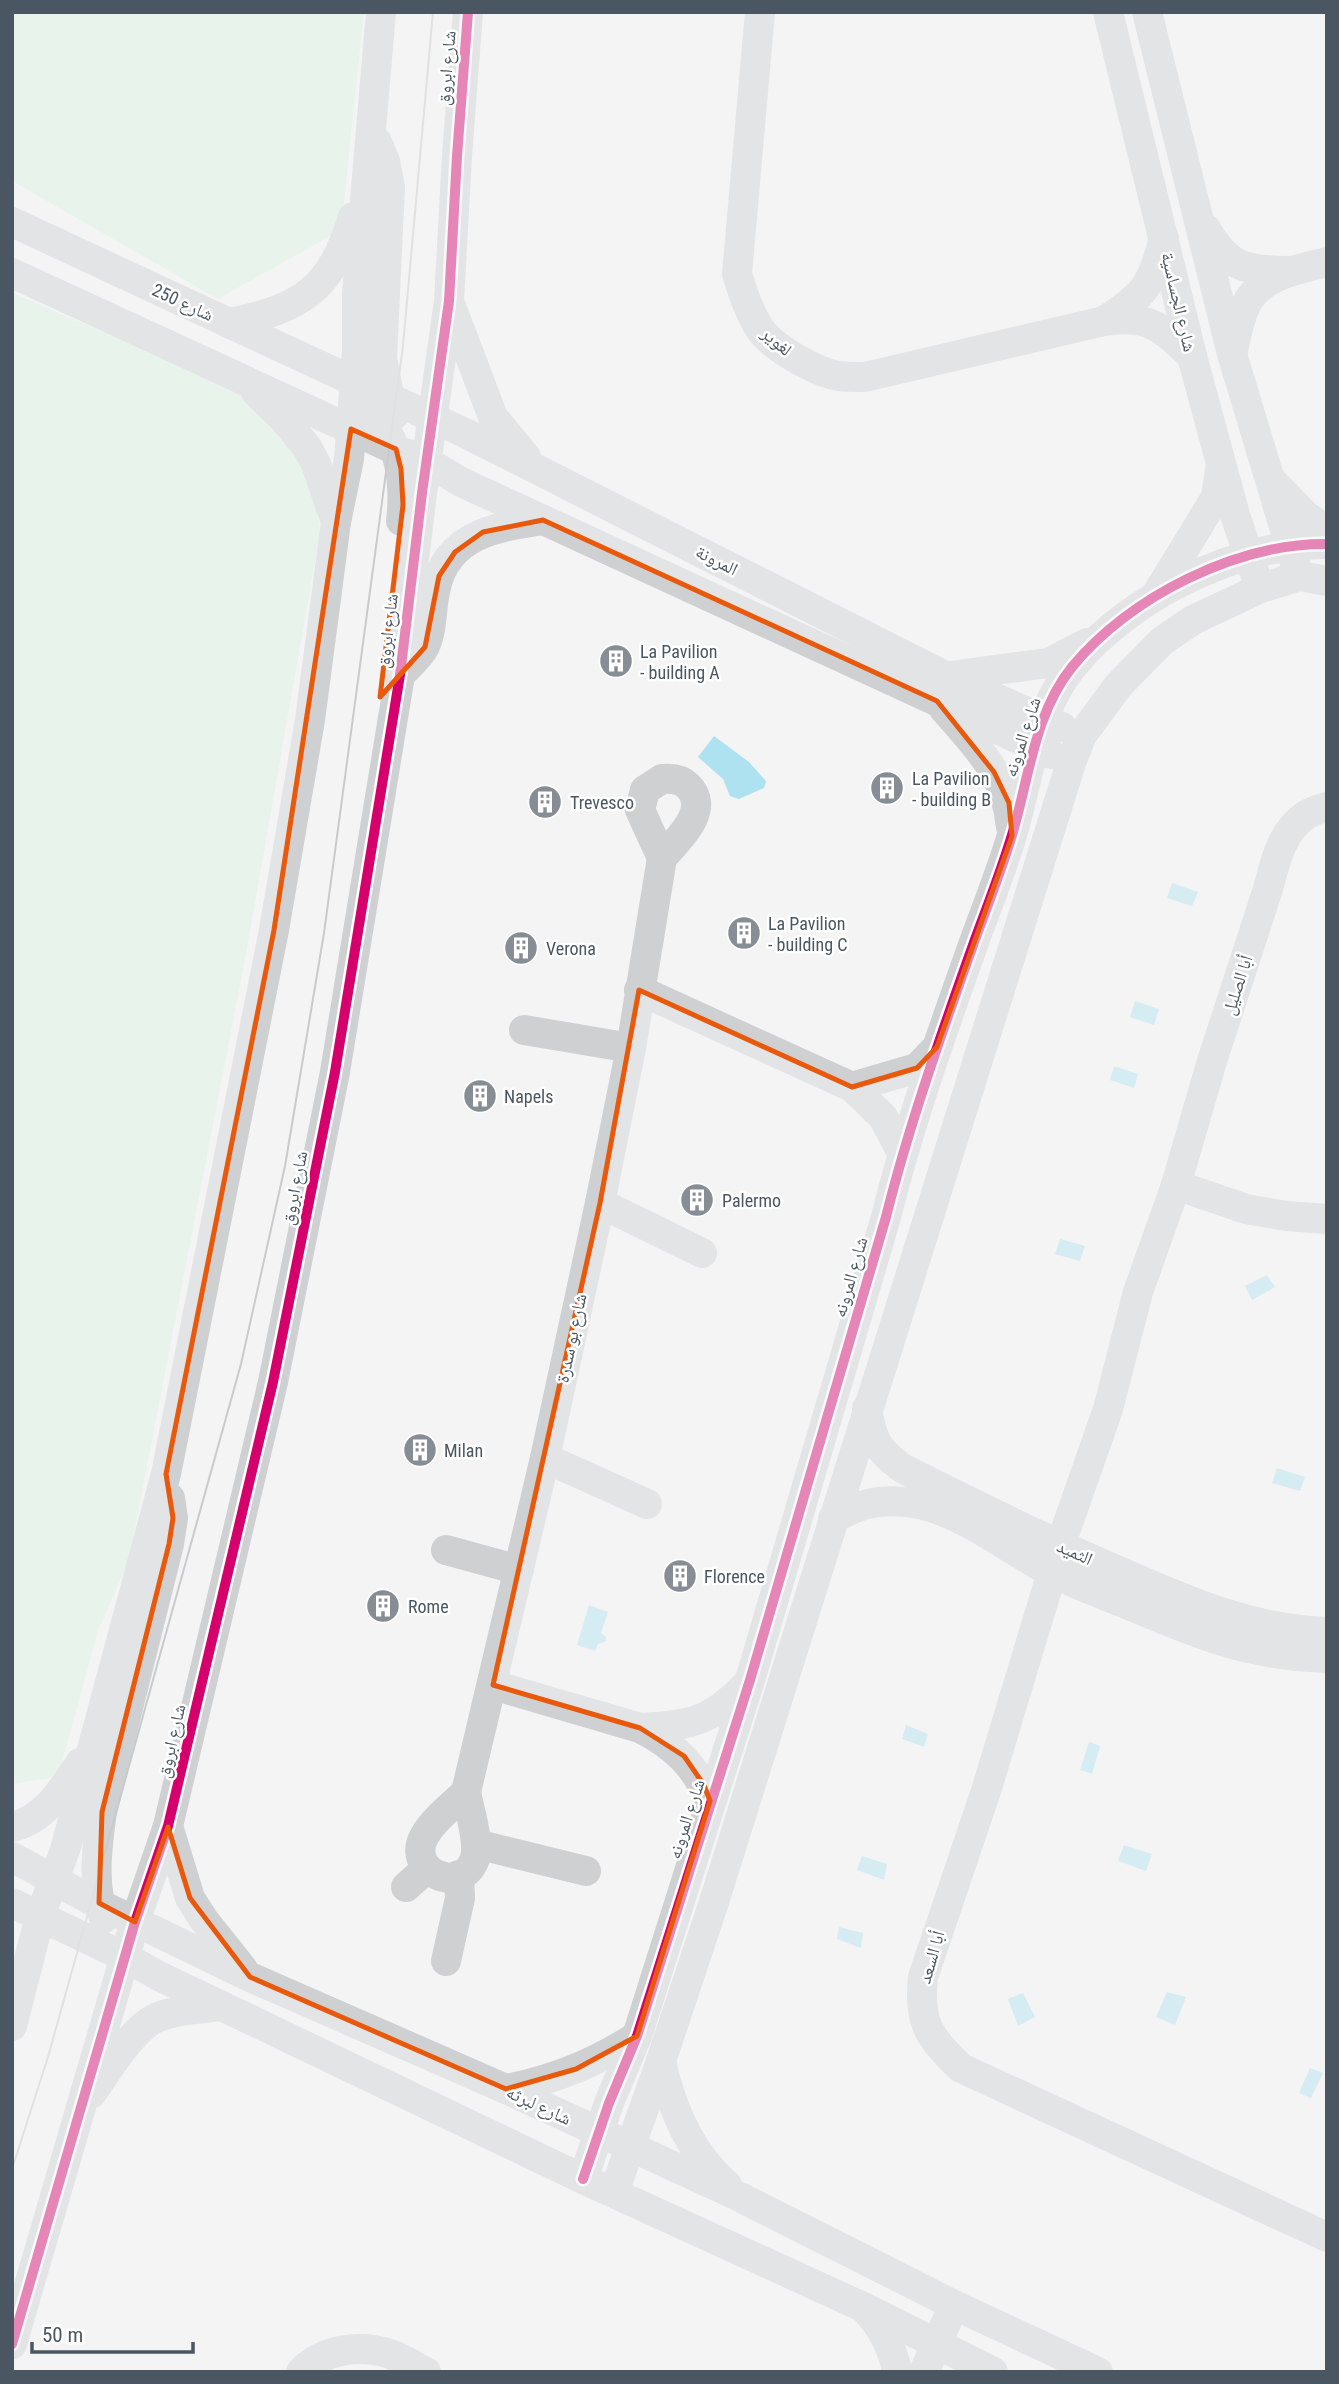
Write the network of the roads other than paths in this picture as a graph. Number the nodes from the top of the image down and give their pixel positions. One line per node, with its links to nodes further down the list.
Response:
1 (382, 12): 6 (street)
2 (468, 12): 14 (street, شارع ابروق)
3 (760, 12): 15 (street, لغوير)
4 (1108, 12): 10 (street, شارع الجساسية)
5 (1147, 12): 8 (street)
6 (371, 133): 7 (street); 21 (street)
7 (367, 185): 16 (street); 20 (street)
8 (1197, 214): 12 (street); 17 (street)
9 (12, 222): 16 (street, شارع 250)
10 (1164, 237): 15 (street, لغوير); 18 (street, شارع الجساسية)
11 (1327, 262): 12 (street)
12 (1291, 271): 17 (street)
13 (14, 274): 19 (street)
14 (449, 301): 22 (street, شارع ابروق); 27 (street)
15 (1104, 321): 18 (street, لغوير)
16 (228, 323): 20 (street, شارع 250)
17 (1232, 354): 28 (street)
18 (1192, 356): 26 (street, شارع الجساسية)
19 (237, 377): 23 (street); 30 (street)
20 (354, 381): 21 (street, المرونة); 23 (street); 24 (street)
21 (390, 400): 22 (street, المرونة); 25 (street)
22 (432, 418): 25 (street, شارع ابروق); 27 (street, المرونة)
23 (351, 429): 24 (street, المرونة); 30 (street)
24 (396, 449): 25 (street, المرونة); 43 (street)
25 (426, 461): 29 (street, المرونة); 39 (street, شارع ابروق)
26 (1221, 466): 34 (street, شارع الجساسية); 37 (street)
27 (539, 470): 40 (street, المرونة)
28 (1271, 478): 31 (street); 33 (street)
29 (542, 520): 39 (street); 40 (street, المرونة)
30 (336, 522): 60 (street)
31 (1327, 531)
32 (1327, 544): 33 (street, شارع المرونه)
33 (1289, 546): 34 (street, شارع المرونه); 35 (street)
34 (1248, 556): 36 (street, شارع الجساسية); 37 (street, شارع المرونه)
35 (1313, 578): 36 (street)
36 (1261, 588): 42 (street)
37 (1154, 599): 38 (street, شارع المرونه)
38 (1105, 632): 40 (street); 41 (street, شارع المرونه)
39 (400, 675): 43 (street, شارع ابروق)
40 (942, 689): 41 (street, المرونة); 46 (street)
41 (1039, 733): 42 (street, المرونة); 44 (street, المرونة); 46 (street, شارع المرونه)
42 (1082, 735): 44 (street)
43 (387, 761): 74 (street, شارع ابروق)
44 (1071, 763): 58 (street)
45 (1327, 807): 54 (street, أبا الصليل)
46 (1012, 836): 50 (street, شارع المرونه)
47 (662, 858): 48 (street, شارع بو سدرة)
48 (639, 990): 51 (street, شارع بو سدرة); 52 (street)
49 (524, 1030): 51 (street)
50 (937, 1047): 52 (street); 53 (street, شارع المرونه)
51 (631, 1048): 55 (street, شارع بو سدرة)
52 (852, 1087): 53 (street)
53 (902, 1153): 68 (street, شارع المرونه)
54 (1176, 1185): 56 (street); 64 (street, أبا الصليل)
55 (600, 1203): 57 (street); 59 (street, شارع بو سدرة)
56 (1327, 1219)
57 (702, 1253)
58 (867, 1407): 62 (street); 64 (street, الثميد)
59 (545, 1458): 61 (street); 65 (street, شارع بو سدرة)
60 (166, 1474): 71 (street); 82 (street)
61 (647, 1504)
62 (833, 1519): 64 (street, الثميد); 92 (street)
63 (446, 1550): 65 (street)
64 (1056, 1559): 66 (street, الثميد); 67 (street, الثميد); 101 (street, أبا السعد)
65 (519, 1570): 69 (street, شارع بو سدرة)
66 (1327, 1632)
67 (1327, 1658)
68 (750, 1680): 70 (street); 73 (street, شارع المرونه)
69 (493, 1685): 70 (street); 72 (street, شارع بو سدرة)
70 (640, 1728): 73 (street)
71 (92, 1745): 75 (street); 80 (street)
72 (466, 1792): 76 (street, شارع بو سدرة); 79 (street, شارع بو سدرة)
73 (710, 1801): 91 (street, شارع المرونه)
74 (169, 1826): 84 (street, شارع ابروق); 88 (street)
75 (12, 1827)
76 (476, 1844): 78 (street); 79 (street)
77 (12, 1857): 80 (street, شارع لبرثه)
78 (586, 1871)
79 (459, 1875): 87 (street)
80 (53, 1879): 82 (street, شارع لبرثه); 83 (street); 85 (street)
81 (12, 1903): 83 (street)
82 (99, 1903): 84 (street, شارع لبرثه); 86 (street)
83 (40, 1916): 85 (street); 89 (street)
84 (135, 1922): 86 (street, شارع ابروق); 88 (street, شارع لبرثه)
85 (92, 1941): 86 (street); 100 (street)
86 (125, 1956): 90 (street); 94 (street, شارع ابروق)
87 (446, 1961)
88 (250, 1977): 93 (street, شارع لبرثه)
89 (14, 2003)
90 (222, 2006): 94 (street); 97 (street)
91 (637, 2036): 93 (street); 95 (street, شارع المرونه)
92 (662, 2061): 96 (street); 99 (street)
93 (506, 2090): 95 (street, شارع لبرثه)
94 (79, 2109): 100 (street, شارع ابروق)
95 (599, 2133): 96 (street, شارع لبرثه); 97 (street, شارع المرونه)
96 (630, 2147): 98 (street); 99 (street, شارع لبرثه)
97 (583, 2179): 98 (street)
98 (614, 2192): 103 (street)
99 (740, 2197): 102 (street, شارع لبرثه)
100 (50, 2214): 105 (street, شارع ابروق)
101 (1327, 2238)
102 (954, 2305): 104 (street, شارع لبرثه); 106 (street)
103 (863, 2307): 106 (street); 110 (street)
104 (985, 2319): 107 (street); 112 (street, شارع لبرثه)
105 (12, 2344)
106 (936, 2344): 107 (street); 111 (street)
107 (974, 2368)
108 (301, 2372): 109 (street)
109 (426, 2372)
110 (897, 2372)
111 (924, 2372)
112 (1098, 2372)

